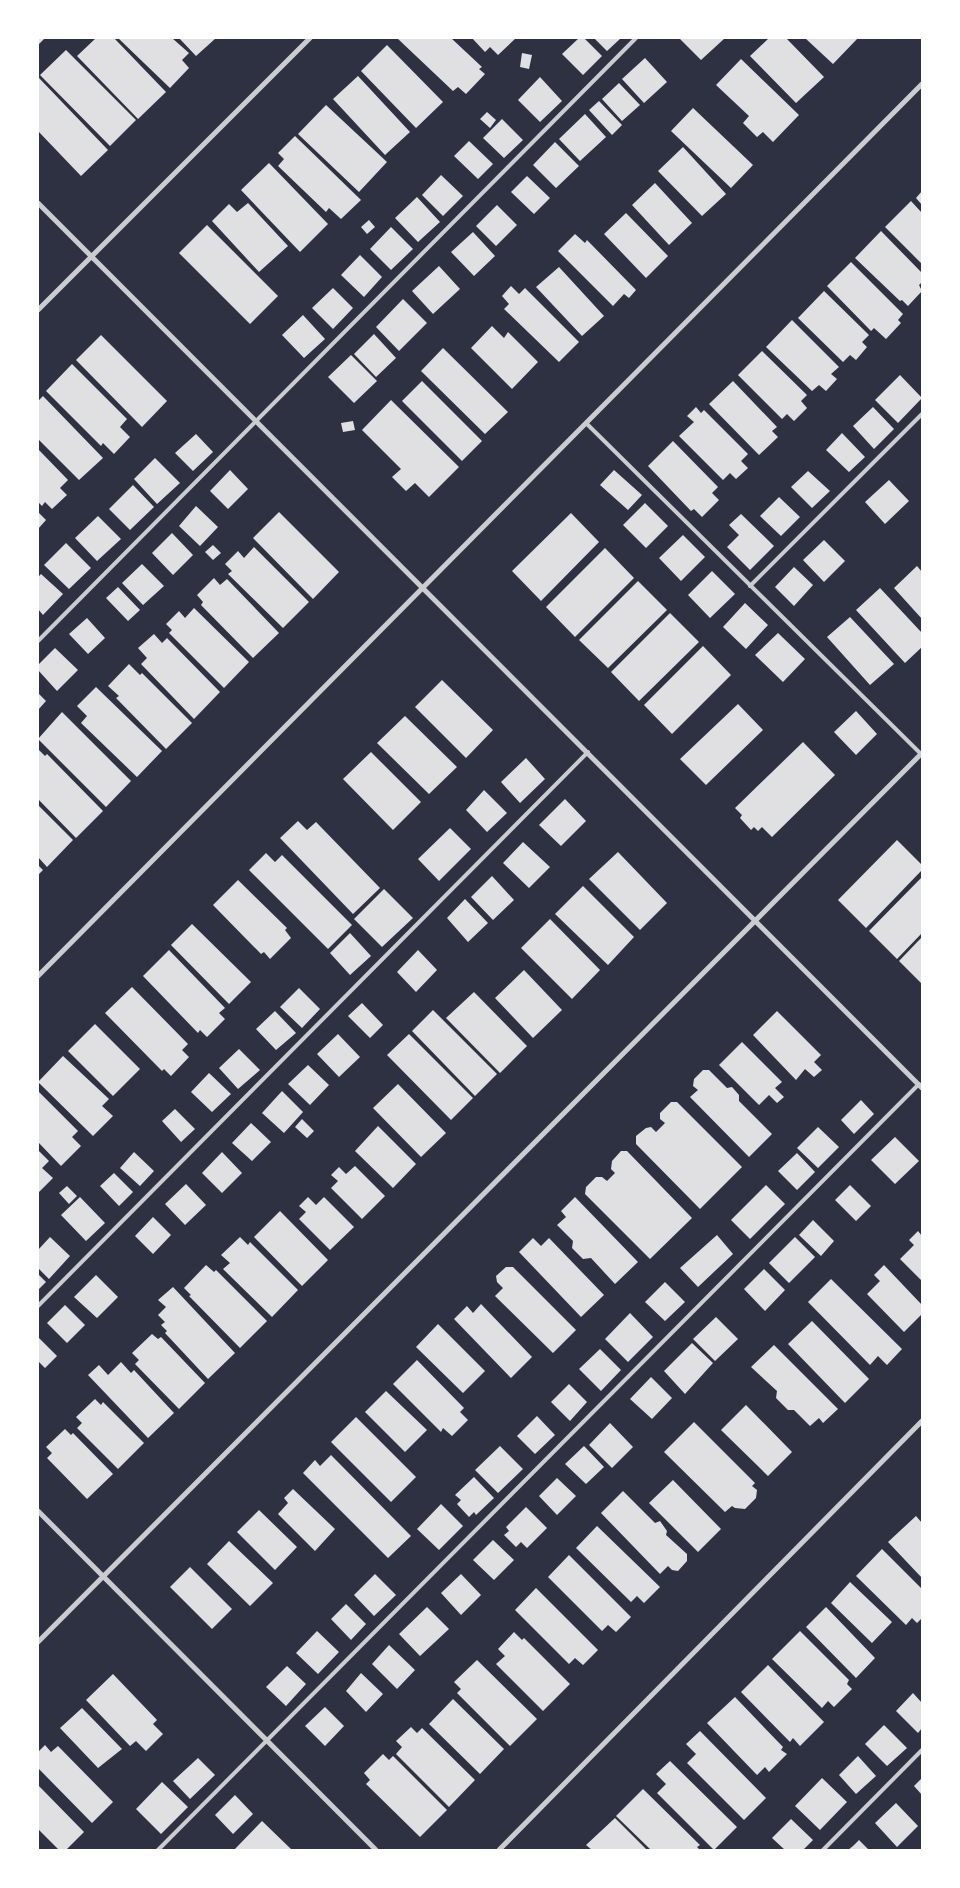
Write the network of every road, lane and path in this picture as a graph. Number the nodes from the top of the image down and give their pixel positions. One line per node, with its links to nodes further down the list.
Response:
1 (310, 38): 5 (street)
2 (636, 38): 8 (lane)
3 (922, 84): 9 (street)
4 (38, 202): 5 (street)
5 (91, 256): 6 (street); 8 (street)
6 (38, 310)
7 (922, 414): 10 (lane)
8 (256, 421): 11 (street); 12 (lane)
9 (586, 423): 10 (lane); 11 (street)
10 (750, 586): 14 (lane)
11 (423, 587): 13 (street); 16 (street)
12 (38, 641)
13 (588, 752): 15 (street); 18 (lane)
14 (922, 754): 15 (street)
15 (755, 921): 17 (street); 21 (street)
16 (38, 976)
17 (921, 1086): 23 (lane)
18 (38, 1306)
19 (922, 1422): 27 (street)
20 (38, 1511): 21 (street)
21 (103, 1577): 22 (street); 23 (street)
22 (38, 1642)
23 (267, 1741): 25 (lane); 26 (street)
24 (922, 1750): 28 (lane)
25 (158, 1850)
26 (376, 1850)
27 (499, 1850)
28 (823, 1850)

